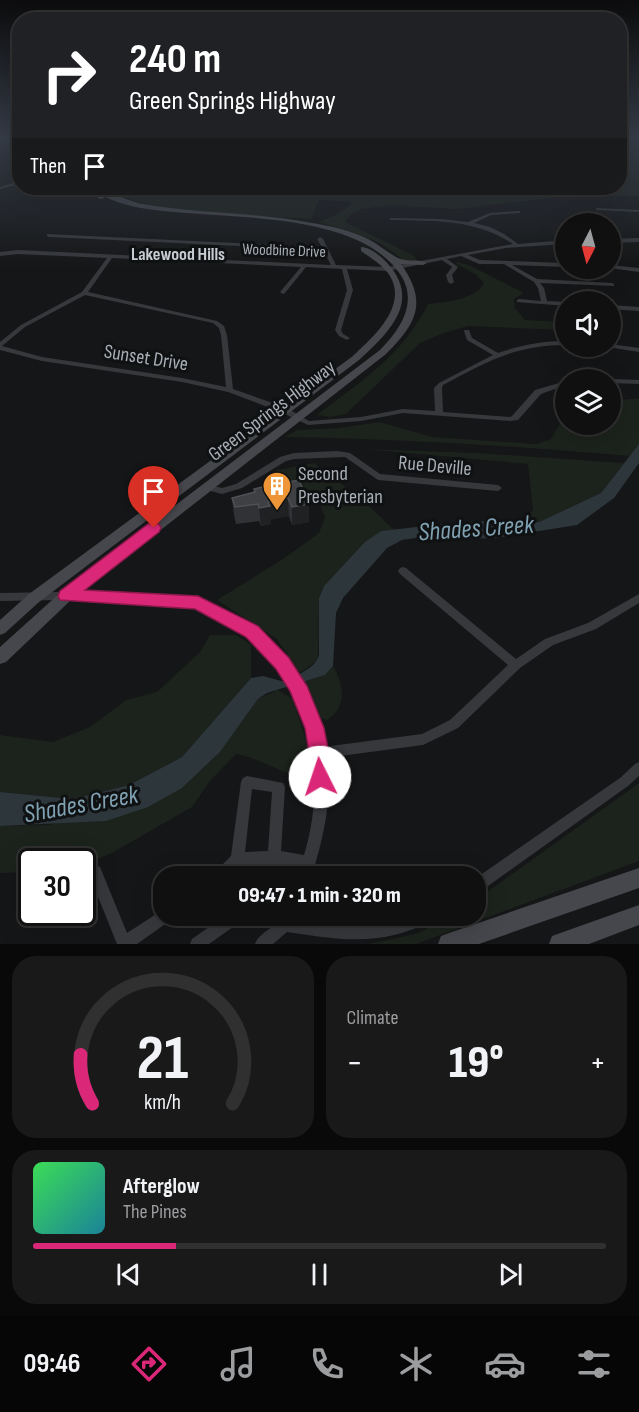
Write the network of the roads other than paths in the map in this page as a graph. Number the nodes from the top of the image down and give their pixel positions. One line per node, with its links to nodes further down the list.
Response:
1 (0, 183): 2 (street)
2 (11, 184): 3 (street)
3 (0, 188)
4 (96, 195): 9 (main road)
5 (108, 195): 9 (main road)
6 (598, 209): 7 (street)
7 (639, 211)
8 (518, 212): 11 (street)
9 (268, 219): 26 (main road)
10 (392, 219): 11 (street)
11 (470, 223): 17 (street)
12 (49, 235): 18 (street)
13 (320, 239): 18 (street)
14 (639, 240): 15 (street)
15 (621, 241)
16 (555, 242): 17 (street)
17 (516, 244): 20 (street)
18 (323, 249): 28 (street)
19 (0, 254): 21 (street, Woodbine Drive)
20 (463, 255): 22 (street); 24 (street)
21 (110, 257): 25 (street, Woodbine Drive); 36 (street)
22 (444, 259): 23 (street); 33 (street)
23 (423, 263): 26 (main road)
24 (505, 263): 27 (street); 32 (street)
25 (305, 265): 28 (street, Woodbine Drive); 35 (street)
26 (394, 265): 29 (street, Woodbine Drive); 53 (main road, Green Springs Highway); 55 (main road, Green Springs Highway)
27 (555, 265)
28 (334, 266): 29 (street, Woodbine Drive)
29 (344, 267): 43 (street)
30 (621, 268): 31 (street)
31 (639, 270)
32 (537, 281): 34 (street); 38 (street)
33 (451, 282)
34 (612, 285)
35 (283, 292)
36 (84, 293): 45 (street); 52 (street)
37 (519, 301): 38 (street)
38 (545, 303): 39 (street)
39 (555, 303)
40 (621, 308): 41 (street)
41 (639, 309)
42 (467, 331): 48 (street)
43 (347, 338)
44 (555, 343): 48 (street)
45 (0, 346): 52 (street, Sunset Drive)
46 (621, 348): 47 (street)
47 (639, 350)
48 (496, 354): 54 (street)
49 (621, 381): 50 (street)
50 (639, 382)
51 (555, 387): 54 (street)
52 (230, 390): 53 (street, Sunset Drive)
53 (284, 410): 55 (street, Sunset Drive); 61 (main road, Green Springs Highway)
54 (439, 413): 55 (street)
55 (298, 418): 56 (main road, Green Springs Highway)
56 (206, 487): 57 (street, Rue Deville); 59 (main road, Green Springs Highway)
57 (498, 488)
58 (403, 571): 65 (street)
59 (66, 596): 61 (street); 64 (main road, Green Springs Highway); 66 (street)
60 (0, 597): 61 (street)
61 (34, 597): 63 (main road, Green Springs Highway)
62 (639, 598): 65 (street)
63 (0, 629)
64 (0, 657)
65 (516, 665): 66 (street)
66 (319, 753): 72 (street)
67 (639, 768): 75 (street)
68 (274, 857): 69 (street); 69 (street); 71 (street)
69 (237, 859): 70 (street)
70 (230, 866)
71 (300, 866)
72 (309, 866)
73 (96, 874): 82 (street)
74 (639, 878): 85 (main road)
75 (486, 879)
76 (639, 915): 86 (main road)
77 (153, 924): 82 (street)
78 (222, 926): 83 (street)
79 (278, 926): 84 (street)
80 (324, 926): 81 (street)
81 (401, 926)
82 (124, 944)
83 (197, 944)
84 (262, 944)
85 (449, 944)
86 (560, 944)

